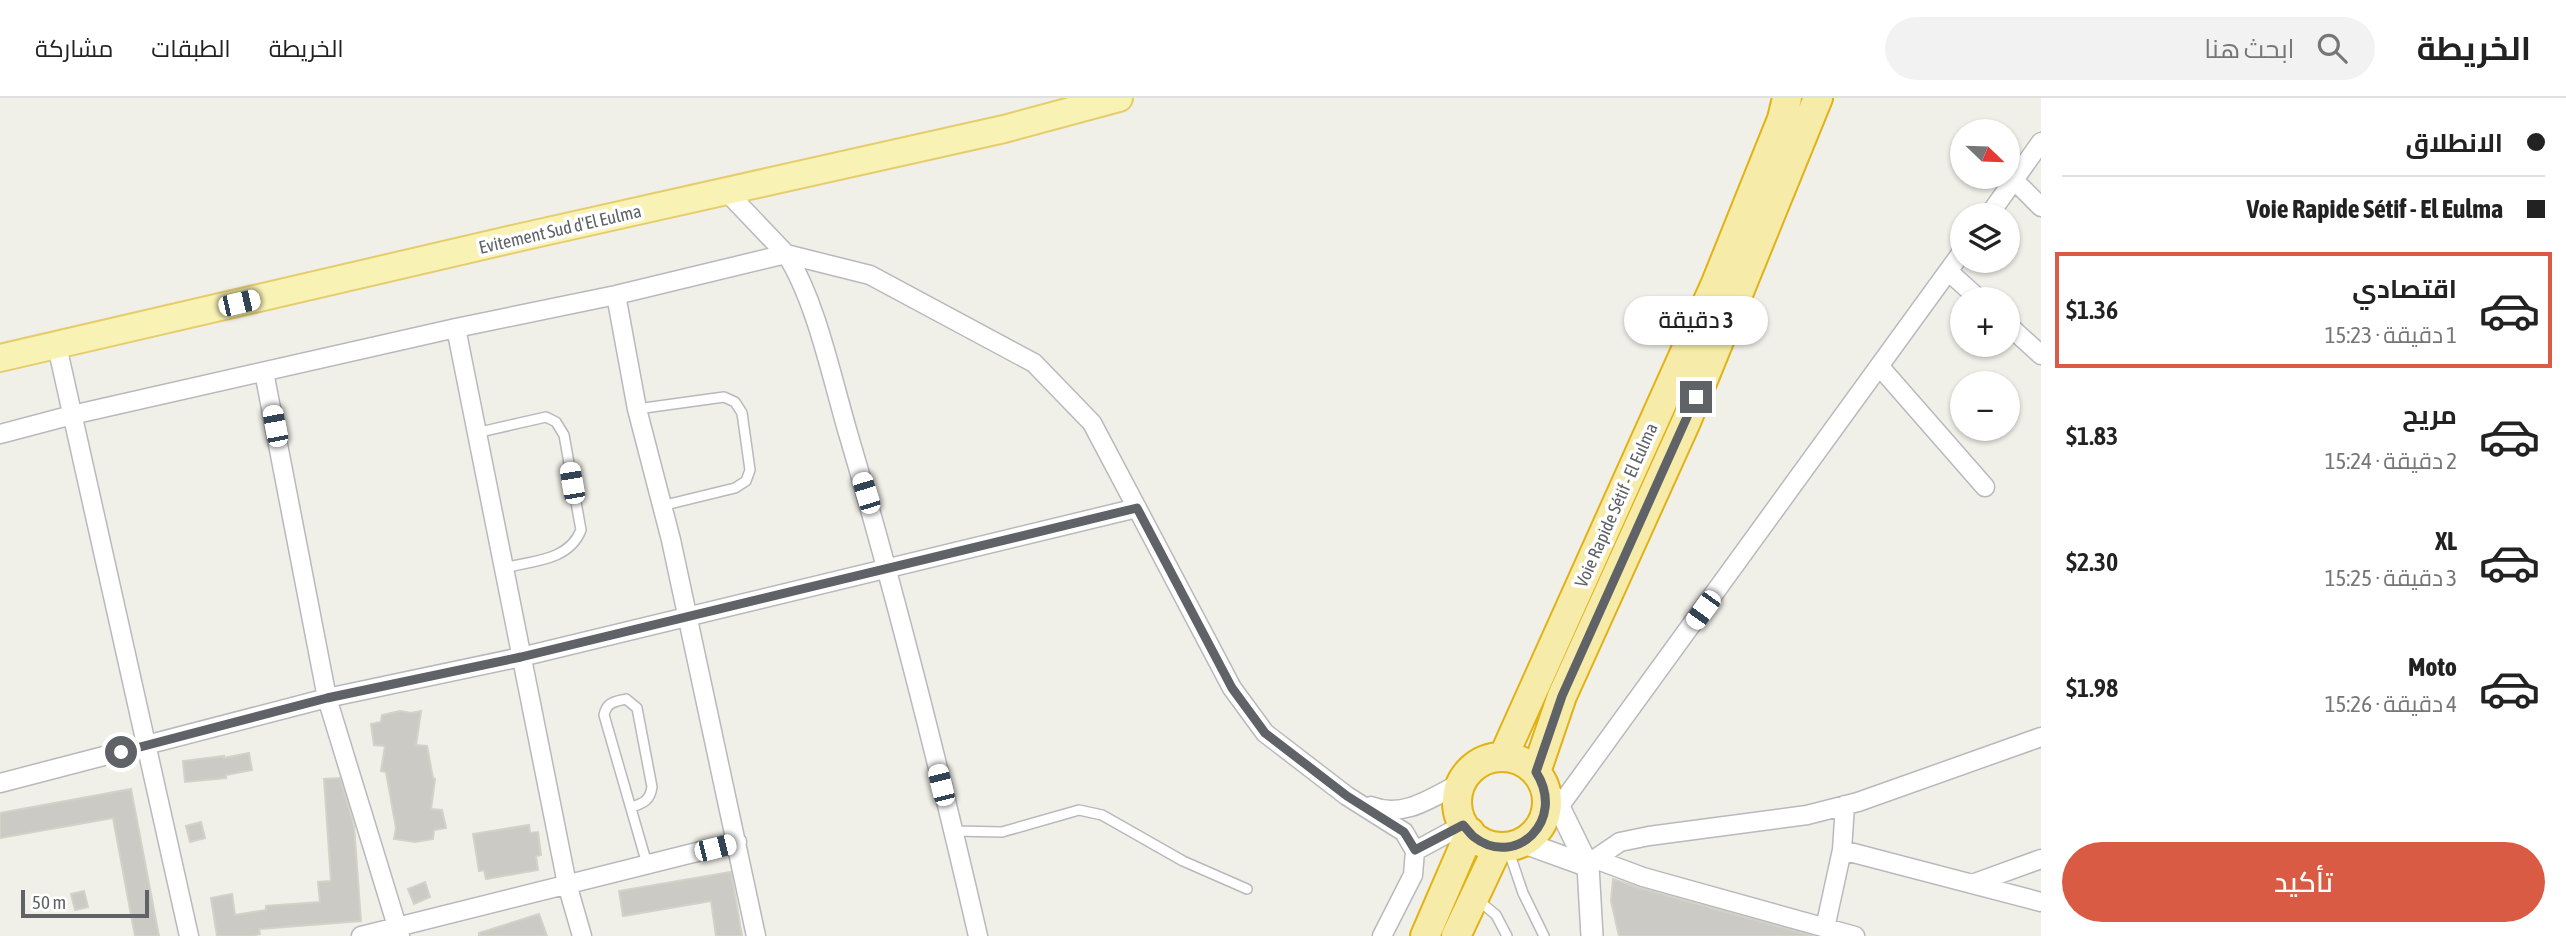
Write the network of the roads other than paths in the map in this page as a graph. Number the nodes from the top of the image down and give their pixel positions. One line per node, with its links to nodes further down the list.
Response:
1 (1119, 98): 7 (main road, Evitement Sud d'El Eulma)
2 (1787, 98): 35 (highway, Voie Rapide Sétif - El Eulma)
3 (1818, 98): 36 (highway, Voie Rapide Sétif - El Eulma)
4 (2041, 142): 5 (street)
5 (2020, 172)
6 (2020, 186): 8 (street)
7 (726, 191): 9 (street); 16 (main road, Evitement Sud d'El Eulma)
8 (2041, 206)
9 (786, 254): 13 (street); 27 (street); 28 (street)
10 (1950, 268): 11 (street)
11 (1948, 271): 12 (street); 19 (street)
12 (1966, 287)
13 (616, 295): 14 (street); 21 (street)
14 (456, 328): 20 (street); 23 (street)
15 (2020, 336): 17 (street)
16 (57, 346): 18 (main road, Evitement Sud d'El Eulma); 22 (street)
17 (2041, 355)
18 (0, 358)
19 (1880, 367): 25 (street); 42 (street)
20 (264, 372): 22 (street); 32 (street)
21 (637, 409): 26 (street); 26 (lane)
22 (72, 415): 24 (street); 34 (street)
23 (476, 433): 29 (street); 29 (lane)
24 (0, 434)
25 (1985, 487)
26 (661, 506): 30 (street)
27 (1137, 508): 28 (street); 39 (street)
28 (888, 567): 30 (street); 44 (street)
29 (503, 568): 31 (street)
30 (687, 617): 31 (street); 45 (street)
31 (521, 657): 32 (street); 52 (street)
32 (327, 698): 34 (street); 58 (street)
33 (2041, 737): 40 (street)
34 (145, 746): 38 (street); 59 (street)
35 (1504, 755): 36 (highway); 37 (highway)
36 (1540, 778): 42 (street); 46 (highway)
37 (1462, 782): 39 (street); 43 (highway)
38 (0, 783)
39 (1347, 796): 47 (street)
40 (1844, 805): 48 (street); 50 (street)
41 (632, 807): 41 (lane); 51 (lane)
42 (1559, 807): 50 (street)
43 (1466, 828): 46 (highway); 47 (street); 65 (highway)
44 (954, 831): 54 (lane); 63 (street)
45 (737, 842): 51 (street); 62 (street)
46 (1509, 845): 50 (street); 55 (highway); 68 (lane)
47 (1415, 850): 64 (street)
48 (1842, 850): 53 (street); 57 (street)
49 (2041, 859): 53 (street)
50 (1591, 862): 57 (street); 69 (street)
51 (647, 864): 52 (street)
52 (567, 884): 58 (street); 61 (street)
53 (1972, 884): 56 (street)
54 (1247, 889)
55 (1474, 896): 66 (highway); 67 (lane)
56 (2041, 902)
57 (1825, 928): 70 (street)
58 (399, 932): 60 (street)
59 (189, 936)
60 (361, 936)
61 (582, 936)
62 (756, 936)
63 (978, 936)
64 (1382, 936)
65 (1425, 936)
66 (1456, 936)
67 (1507, 936)
68 (1544, 936)
69 (1592, 936)
70 (1855, 936)

